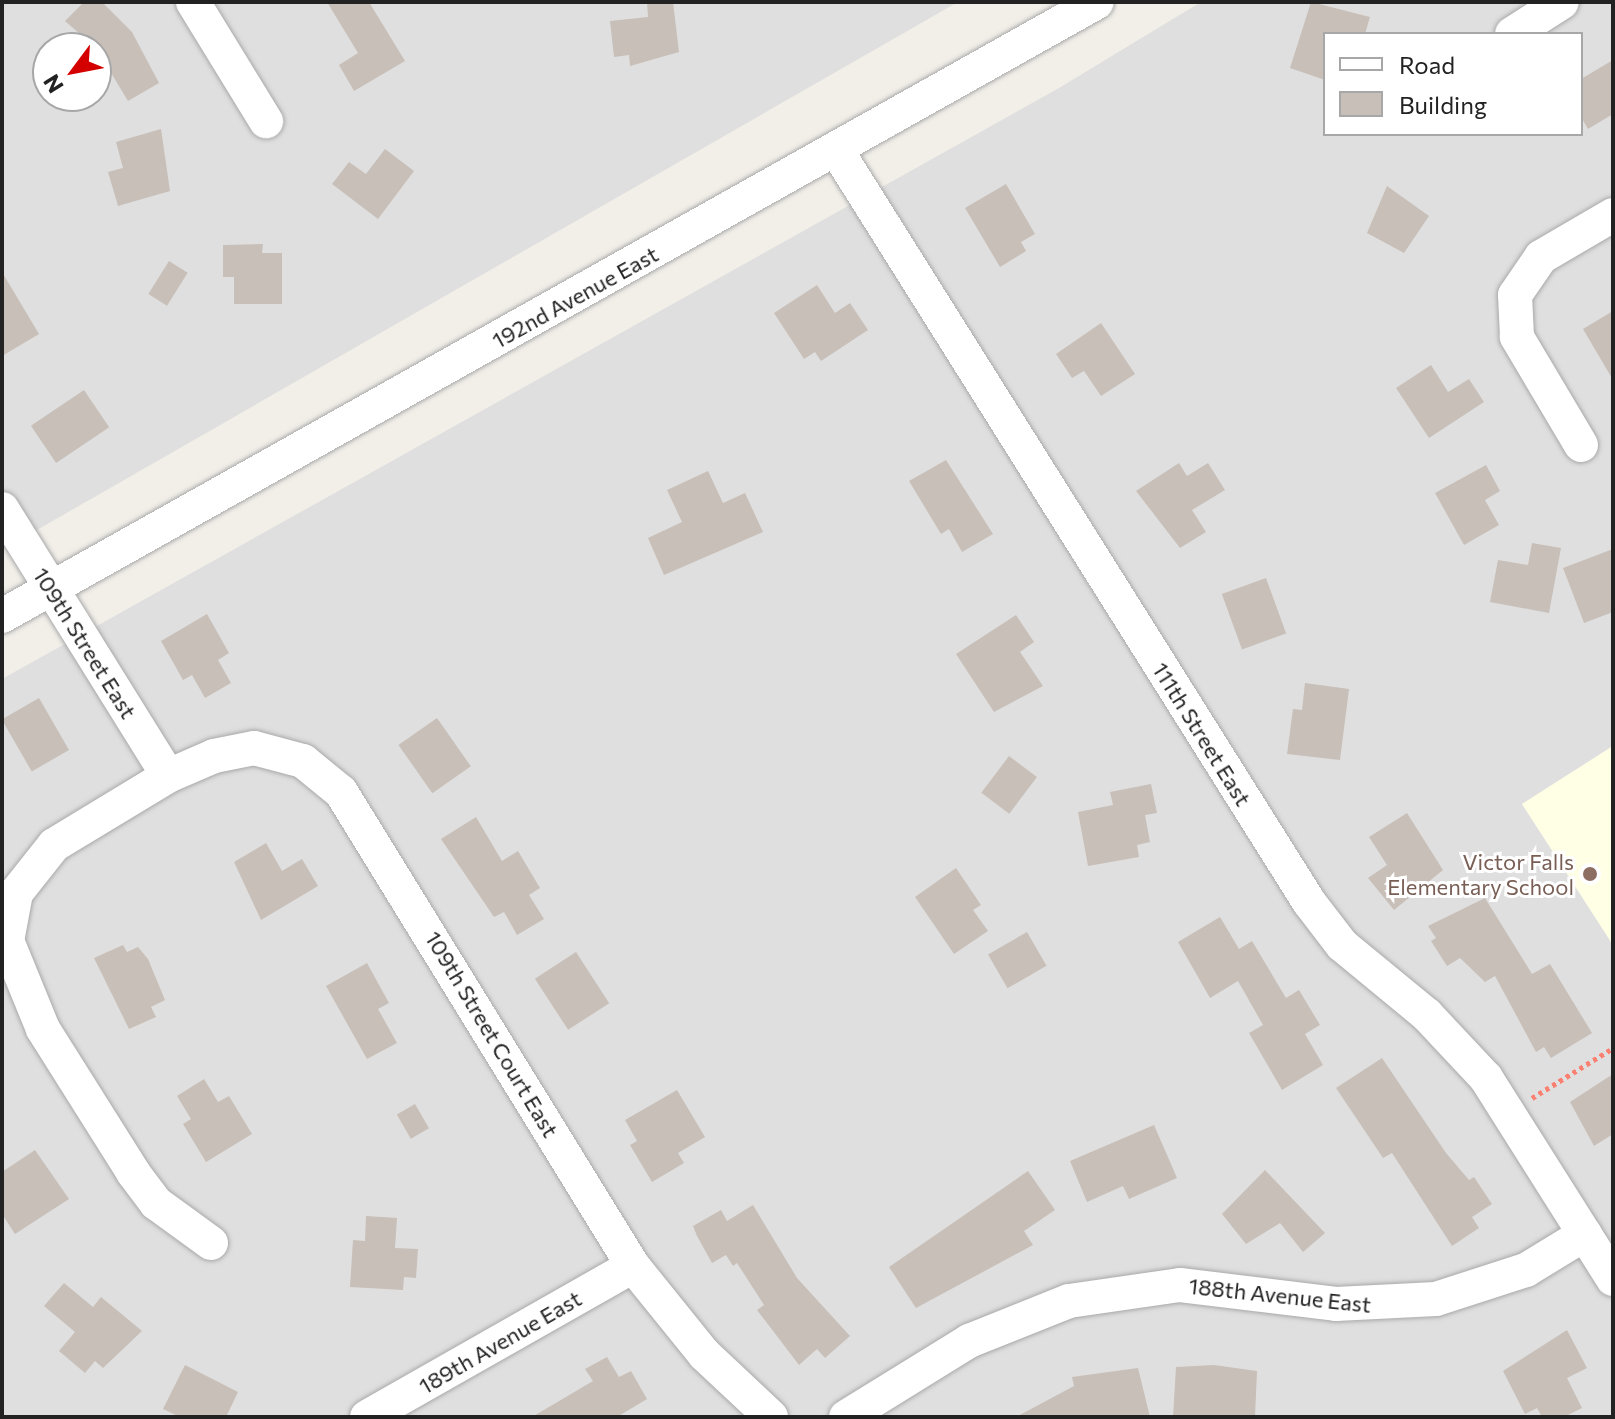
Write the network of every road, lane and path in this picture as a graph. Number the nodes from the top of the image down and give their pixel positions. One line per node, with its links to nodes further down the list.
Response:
1 (193, 2): 5 (street)
2 (1097, 2): 6 (street, 192nd Avenue East)
3 (1562, 2): 4 (street)
4 (1515, 32)
5 (266, 121)
6 (837, 151): 10 (street, 192nd Avenue East); 15 (street, 111th Street East)
7 (1613, 215): 8 (street)
8 (1581, 445)
9 (2, 509): 10 (street, 109th Street East)
10 (51, 589): 11 (street, 192nd Avenue East); 12 (street, 109th Street East)
11 (2, 616)
12 (168, 776): 16 (street, 109th Street Court East); 17 (street, 109th Street Court East)
13 (1613, 1048): 14 (path)
14 (1524, 1103)
15 (1585, 1234): 18 (street, 111th Street East); 21 (street, 188th Avenue East)
16 (211, 1243)
17 (633, 1266): 19 (street, 189th Avenue East); 20 (street, 109th Street Court East)
18 (1613, 1279)
19 (367, 1417)
20 (771, 1417)
21 (846, 1417)

